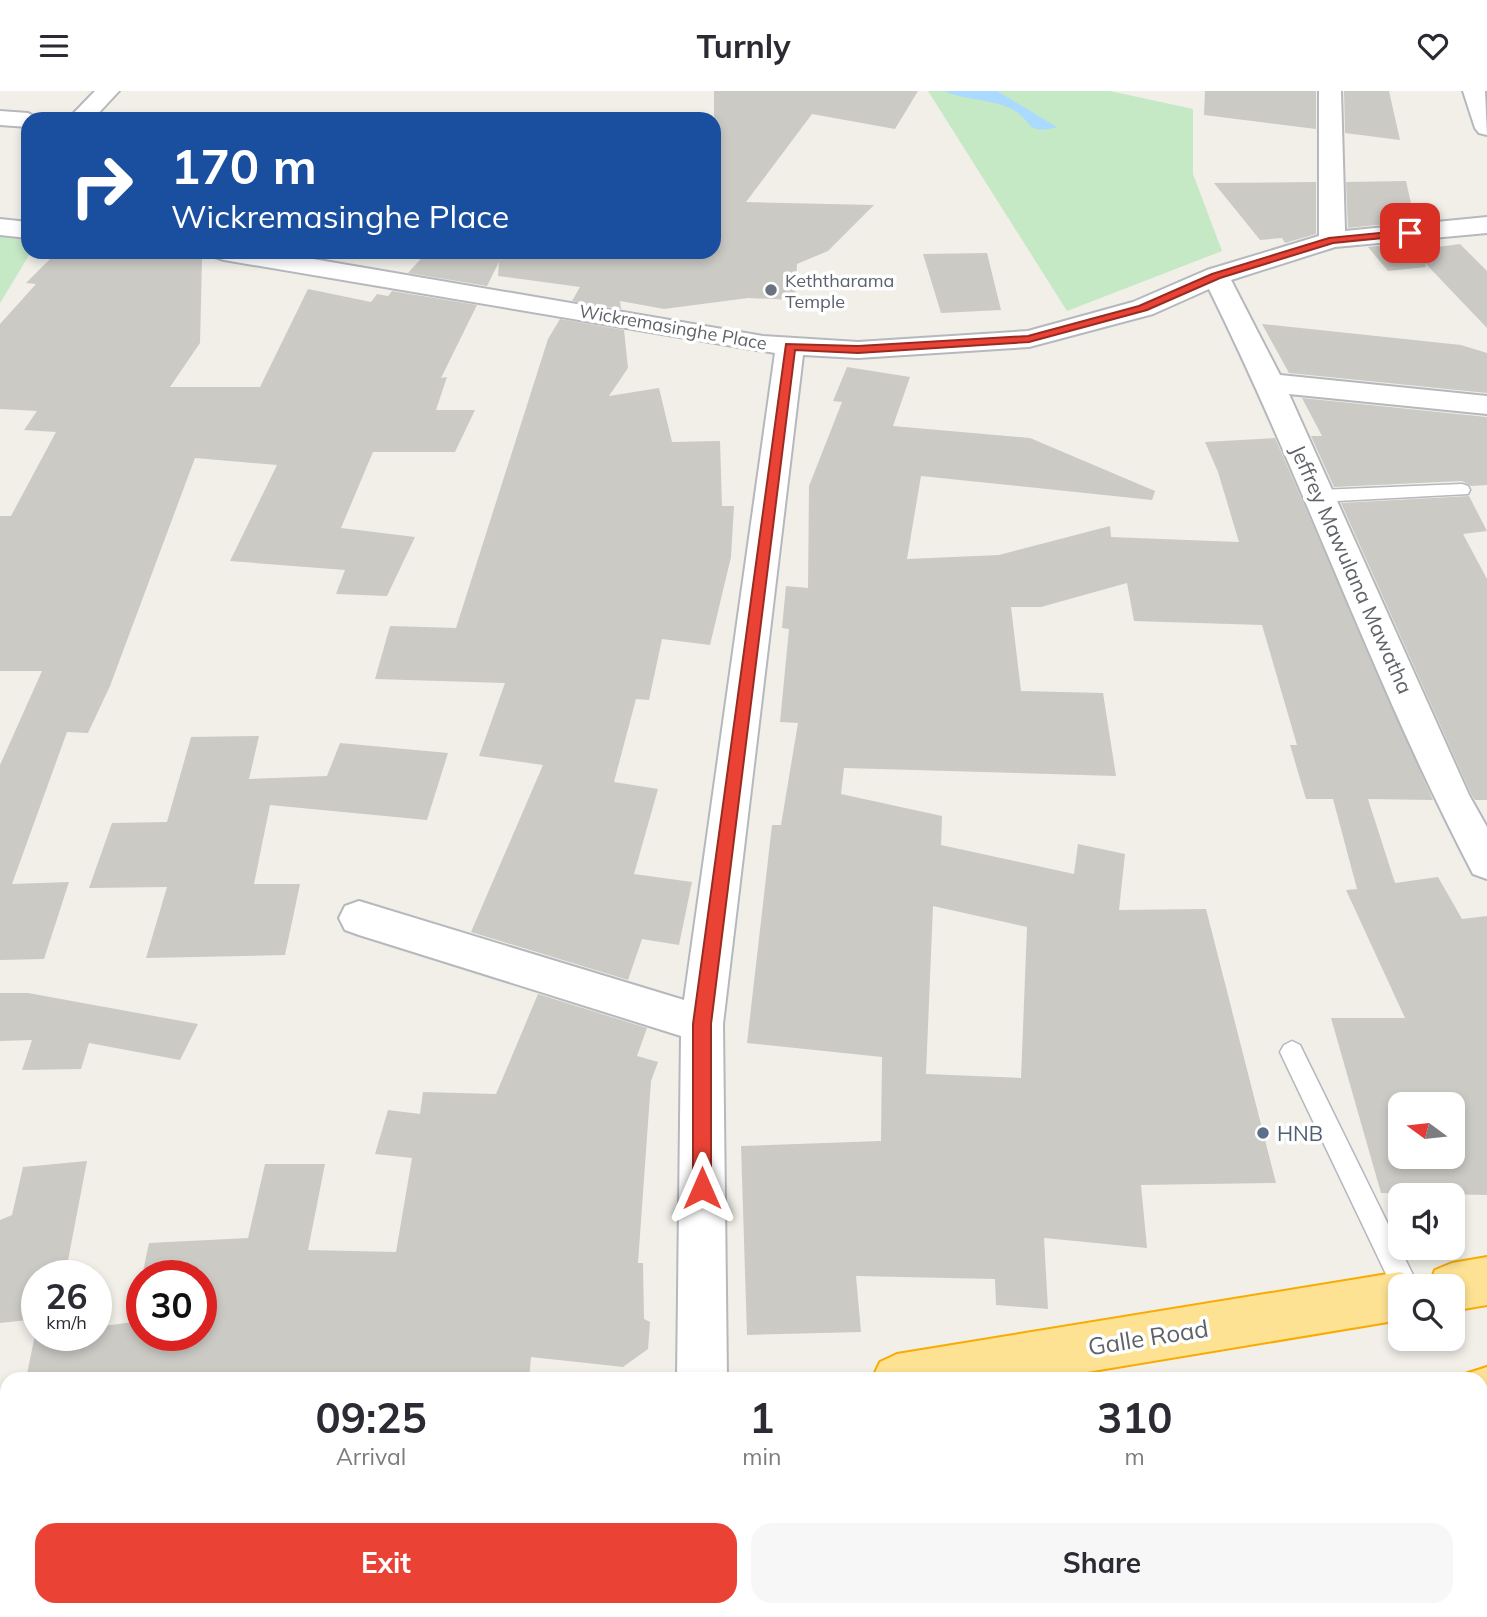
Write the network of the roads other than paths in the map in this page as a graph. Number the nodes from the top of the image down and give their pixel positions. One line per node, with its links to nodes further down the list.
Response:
1 (108, 91): 4 (street)
2 (1330, 91): 11 (street)
3 (1474, 91): 7 (street)
4 (87, 112)
5 (0, 118): 6 (street)
6 (21, 120)
7 (1487, 128)
8 (1487, 225): 11 (street, Wickremasinghe Place)
9 (0, 227): 10 (street)
10 (21, 229)
11 (1332, 240): 13 (street, Wickremasinghe Place)
12 (266, 259): 14 (street, Wickremasinghe Place)
13 (1216, 276): 14 (street, Wickremasinghe Place); 15 (street, Jeffrey Mawulana Mawatha)
14 (790, 346): 21 (street)
15 (1270, 383): 16 (street); 18 (street, Jeffrey Mawulana Mawatha)
16 (1487, 405)
17 (1462, 490): 18 (lane)
18 (1319, 496): 19 (street, Jeffrey Mawulana Mawatha)
19 (1487, 863)
20 (359, 918): 21 (street)
21 (702, 1024): 27 (street)
22 (1292, 1052): 23 (lane)
23 (1399, 1274)
24 (1487, 1281): 25 (highway)
25 (1465, 1285)
26 (1388, 1298): 28 (highway, Galle Road)
27 (702, 1372)
28 (939, 1372)

